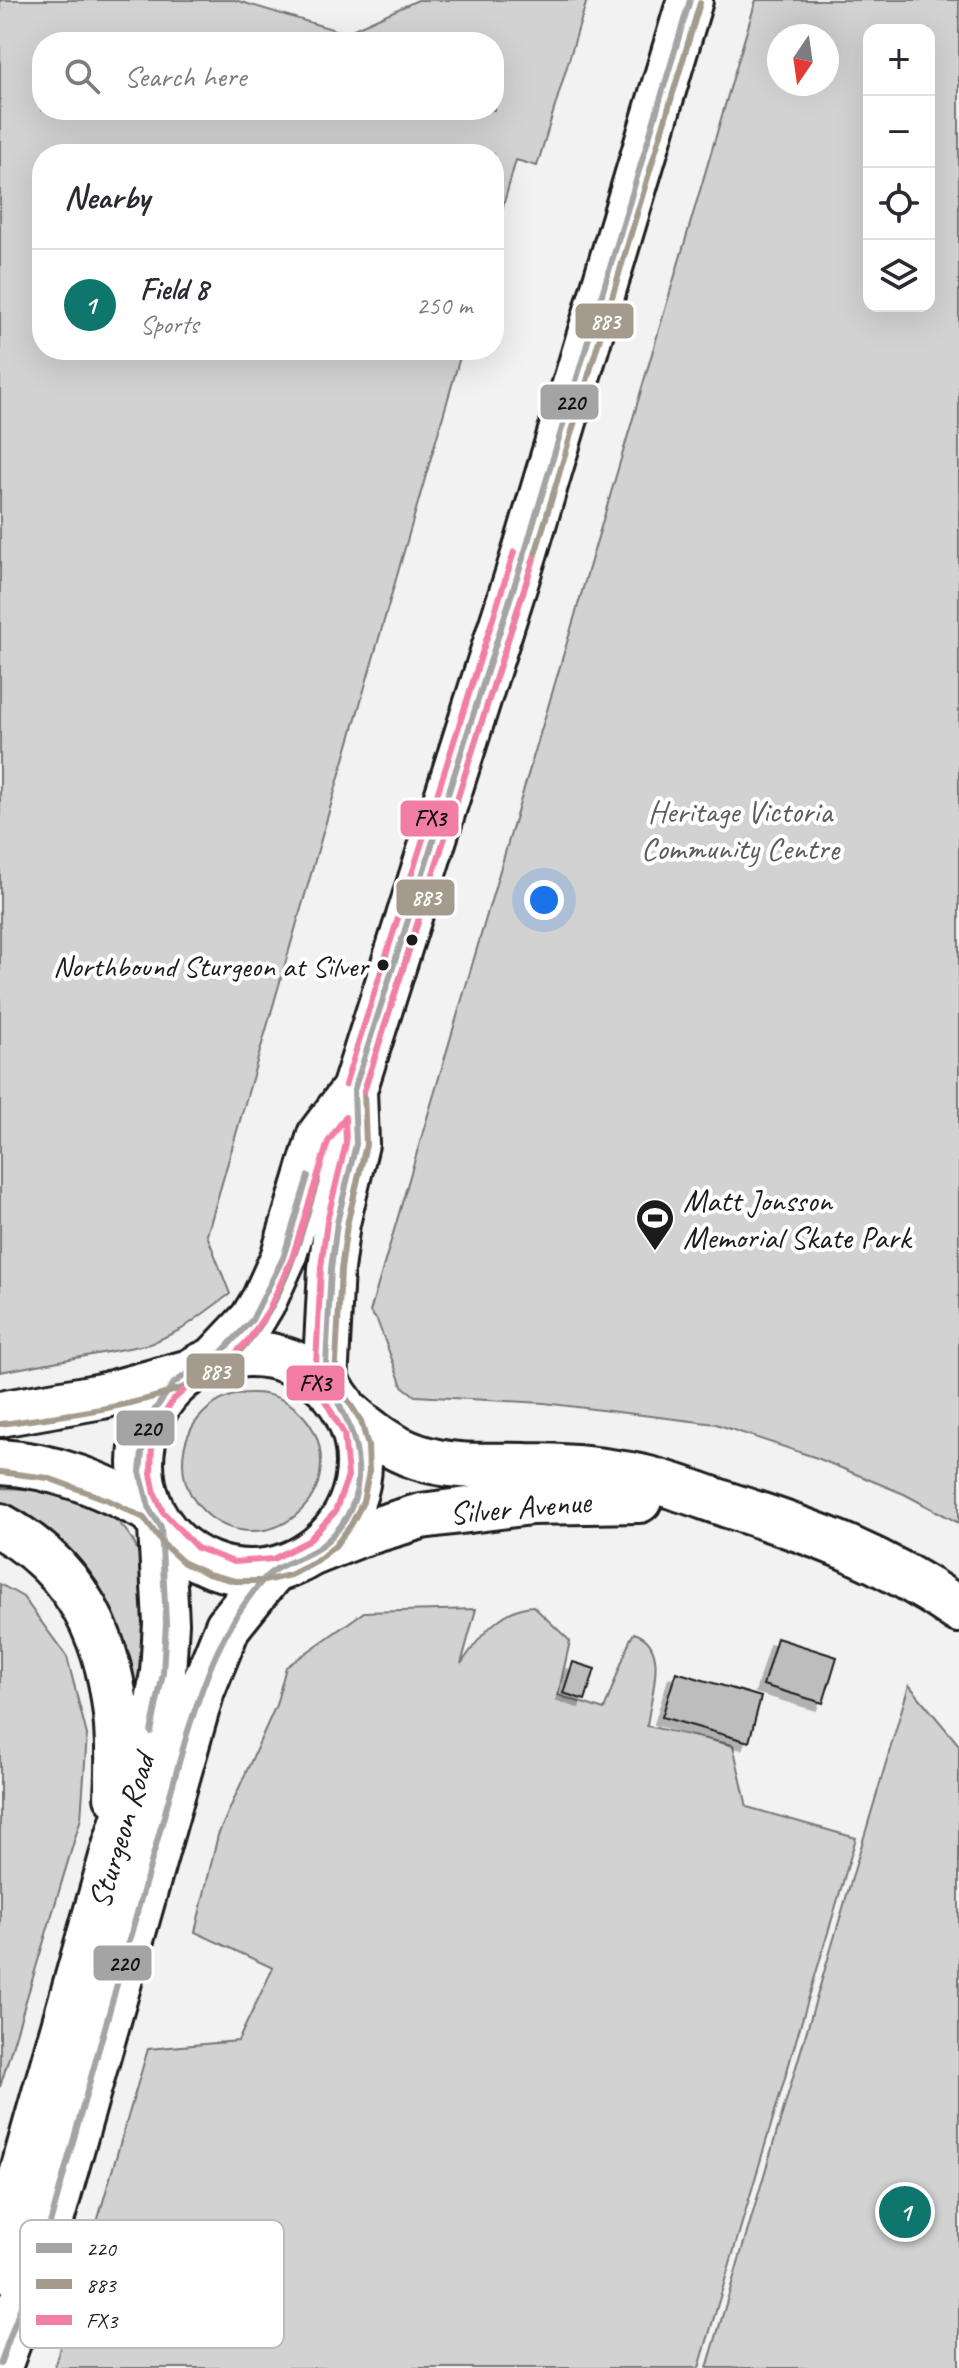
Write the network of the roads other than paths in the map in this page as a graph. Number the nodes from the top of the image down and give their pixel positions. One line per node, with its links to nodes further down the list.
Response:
1 (690, 0): 2 (main road)
2 (354, 1090): 3 (main road); 4 (main road)
3 (201, 1366): 4 (main road); 5 (main road); 8 (main road)
4 (336, 1398): 7 (main road, Silver Avenue); 10 (main road)
5 (0, 1414)
6 (0, 1462): 8 (main road)
7 (737, 1507): 10 (main road, Silver Avenue); 11 (main road, Silver Avenue)
8 (156, 1518): 10 (main road); 12 (main road, Sturgeon Road)
9 (0, 1526): 12 (main road)
10 (292, 1562): 13 (main road, Sturgeon Road)
11 (959, 1610)
12 (114, 1850): 14 (main road, Sturgeon Road)
13 (51, 2220)
14 (0, 2269)
15 (20, 2309): 16 (main road, Sturgeon Road)
16 (0, 2364)

